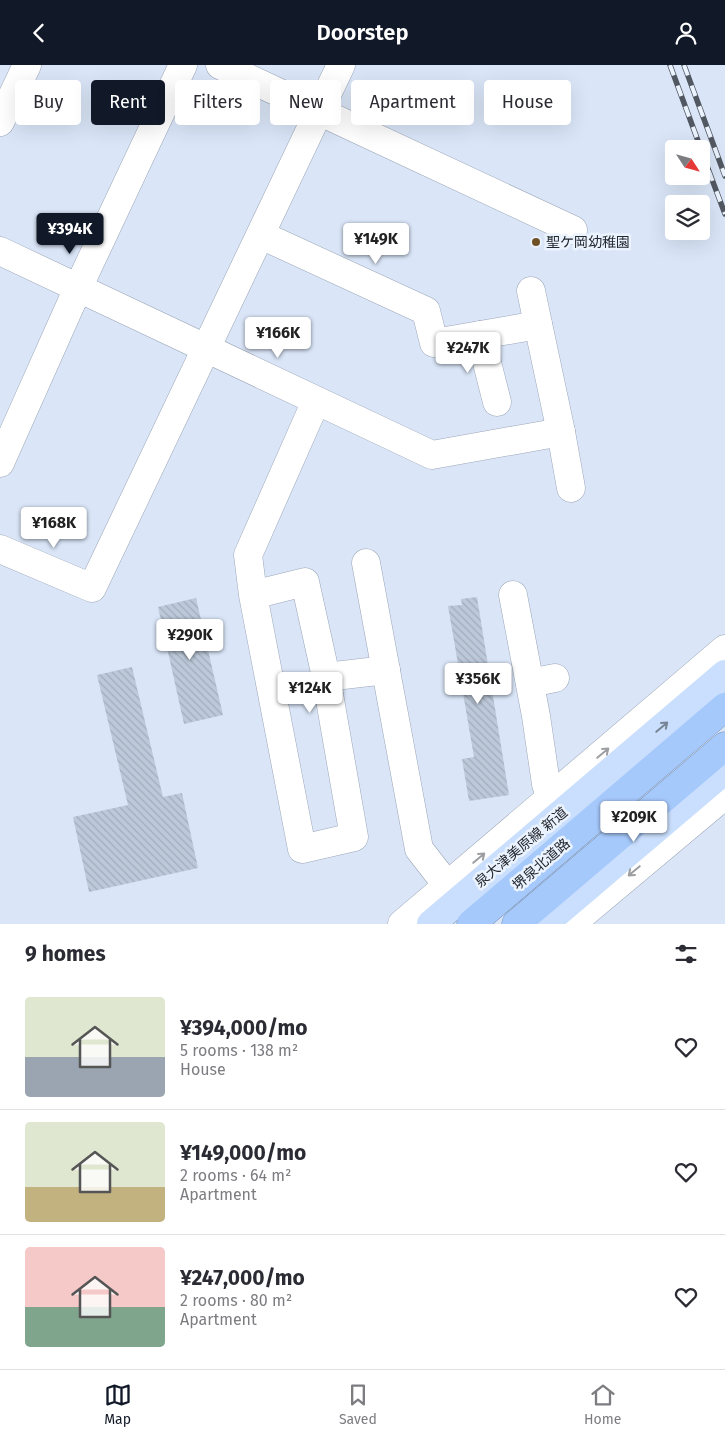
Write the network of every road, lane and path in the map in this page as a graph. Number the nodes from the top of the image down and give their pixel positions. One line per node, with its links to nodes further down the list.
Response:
1 (27, 65): 8 (street)
2 (183, 65): 13 (street)
3 (220, 65): 6 (street)
4 (341, 65): 5 (street)
5 (334, 80)
6 (270, 88)
7 (341, 121): 10 (street)
8 (0, 122)
9 (312, 125): 11 (street)
10 (573, 230)
11 (261, 235): 16 (street); 17 (street)
12 (0, 251): 13 (street)
13 (78, 288): 17 (street); 21 (street)
14 (531, 291): 15 (street)
15 (538, 325): 16 (street); 20 (street)
16 (480, 335): 19 (street)
17 (207, 348): 18 (street); 23 (street)
18 (316, 401): 20 (street); 25 (street)
19 (497, 402)
20 (561, 432): 22 (street)
21 (0, 463)
22 (571, 488)
23 (0, 549)
24 (366, 563): 28 (street)
25 (253, 595): 30 (street); 30 (street)
26 (513, 595): 37 (street)
27 (725, 649): 37 (street, one-way to 27)
28 (386, 670): 30 (street); 40 (street)
29 (725, 674): 43 (main road, 泉大津美原線 新道, one-way to 29)
30 (326, 677)
31 (725, 697): 38 (highway)
32 (725, 707): 38 (highway, 堺泉北道路)
33 (725, 746): 39 (highway)
34 (725, 753): 39 (highway)
35 (725, 770): 41 (main road)
36 (725, 795): 41 (street, one-way to 41)
37 (550, 797): 40 (street, one-way to 37)
38 (596, 818): 44 (highway, 堺泉北道路)
39 (613, 842): 45 (highway)
40 (447, 885): 42 (street)
41 (568, 915): 46 (main road)
42 (402, 924)
43 (431, 924)
44 (471, 924)
45 (516, 924)
46 (544, 924)

